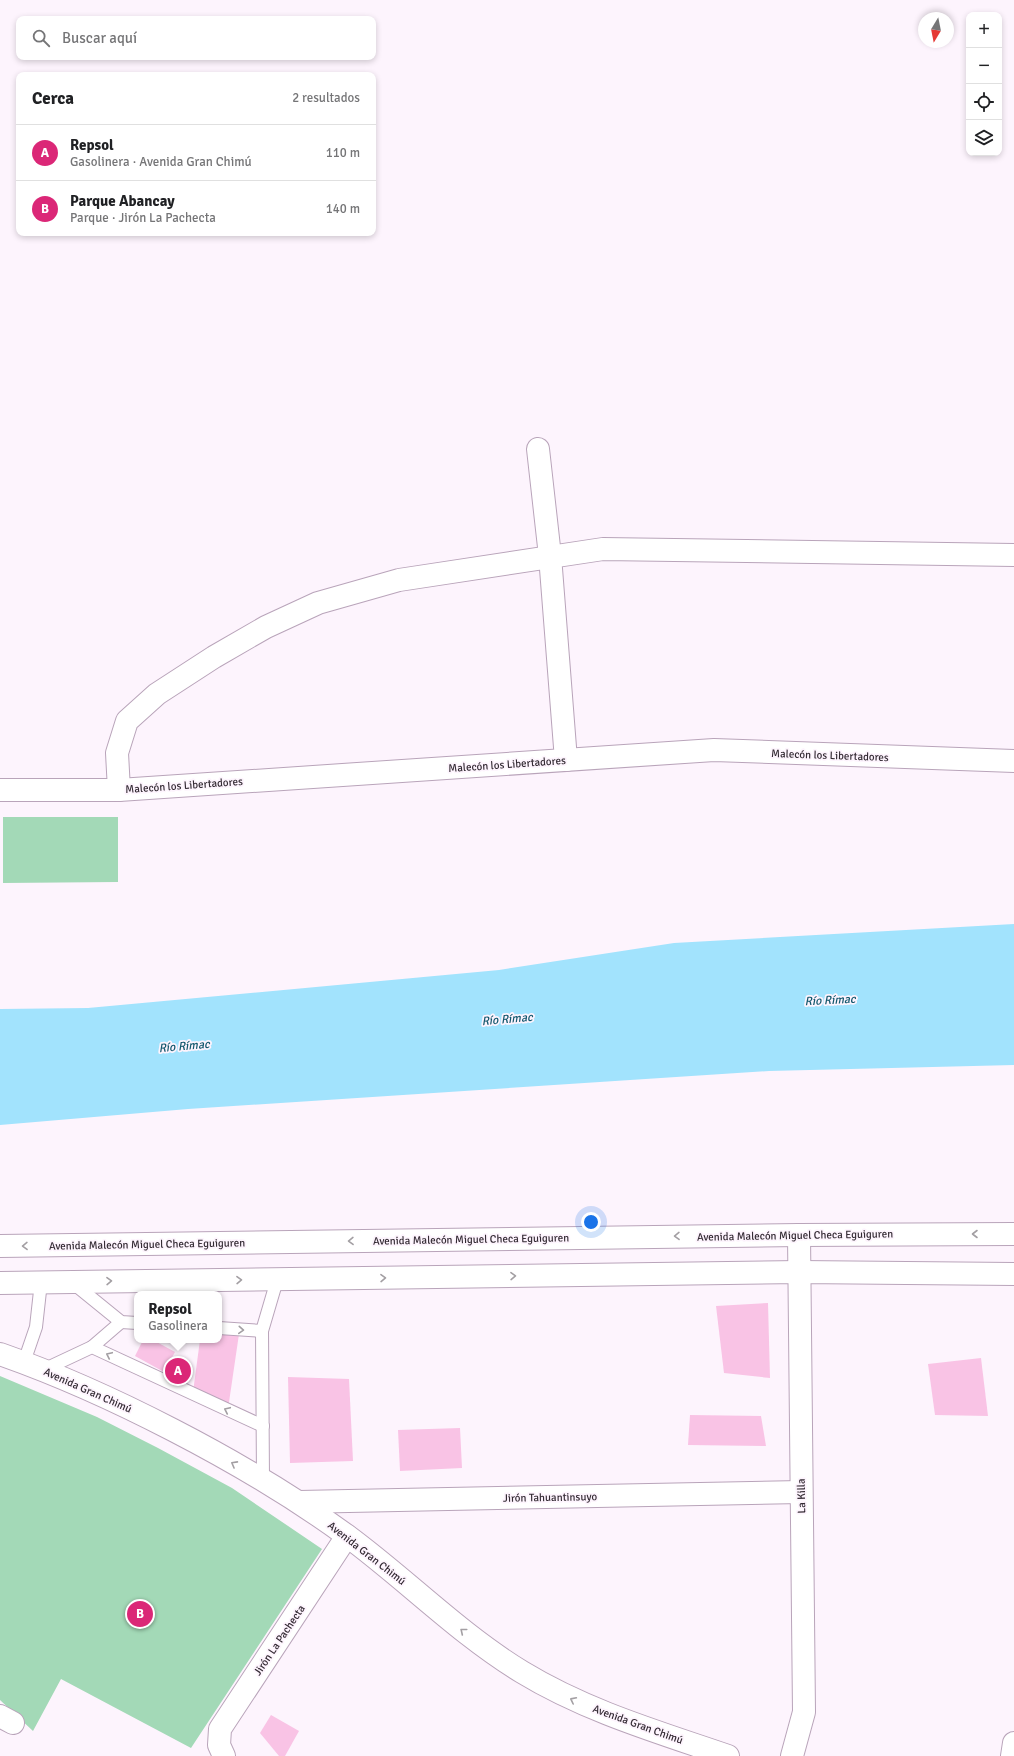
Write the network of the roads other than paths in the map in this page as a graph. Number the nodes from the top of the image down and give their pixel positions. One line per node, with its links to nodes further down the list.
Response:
1 (538, 449): 3 (street)
2 (1014, 555): 3 (street)
3 (550, 556): 4 (street); 7 (street)
4 (566, 760): 5 (street, Malecón los Libertadores); 7 (street, Malecón los Libertadores)
5 (1014, 761)
6 (0, 790): 7 (street, Malecón los Libertadores)
7 (119, 790)
8 (1014, 1234): 9 (street, Avenida Malecón Miguel Checa Eguiguren, one-way to 9)
9 (799, 1235): 10 (street, Avenida Malecón Miguel Checa Eguiguren, one-way to 10); 11 (street, La Killa)
10 (0, 1246)
11 (799, 1272): 12 (street); 13 (street, one-way to 11); 26 (street, La Killa)
12 (1014, 1274)
13 (277, 1280): 15 (street, one-way to 13); 20 (lane)
14 (41, 1282): 15 (street); 16 (street); 23 (lane)
15 (72, 1282): 17 (lane)
16 (0, 1283)
17 (121, 1322): 18 (lane); 21 (lane)
18 (134, 1323)
19 (222, 1328): 20 (lane, one-way to 20)
20 (262, 1331): 24 (lane)
21 (92, 1347): 23 (lane); 24 (lane, one-way to 21)
22 (0, 1354): 23 (street, Avenida Gran Chimú)
23 (34, 1366): 25 (street, Avenida Gran Chimú, one-way to 23)
24 (263, 1426): 25 (lane)
25 (263, 1480): 27 (street, Avenida Gran Chimú)
26 (801, 1492): 27 (street, Jirón Tahuantinsuyo); 32 (street, La Killa)
27 (299, 1502): 28 (street, Avenida Gran Chimú)
28 (348, 1536): 30 (street, Jirón La Pachecta); 31 (street, Avenida Gran Chimú, one-way to 28)
29 (1014, 1743): 33 (street)
30 (221, 1751)
31 (728, 1756)
32 (792, 1756)
33 (1012, 1756)

